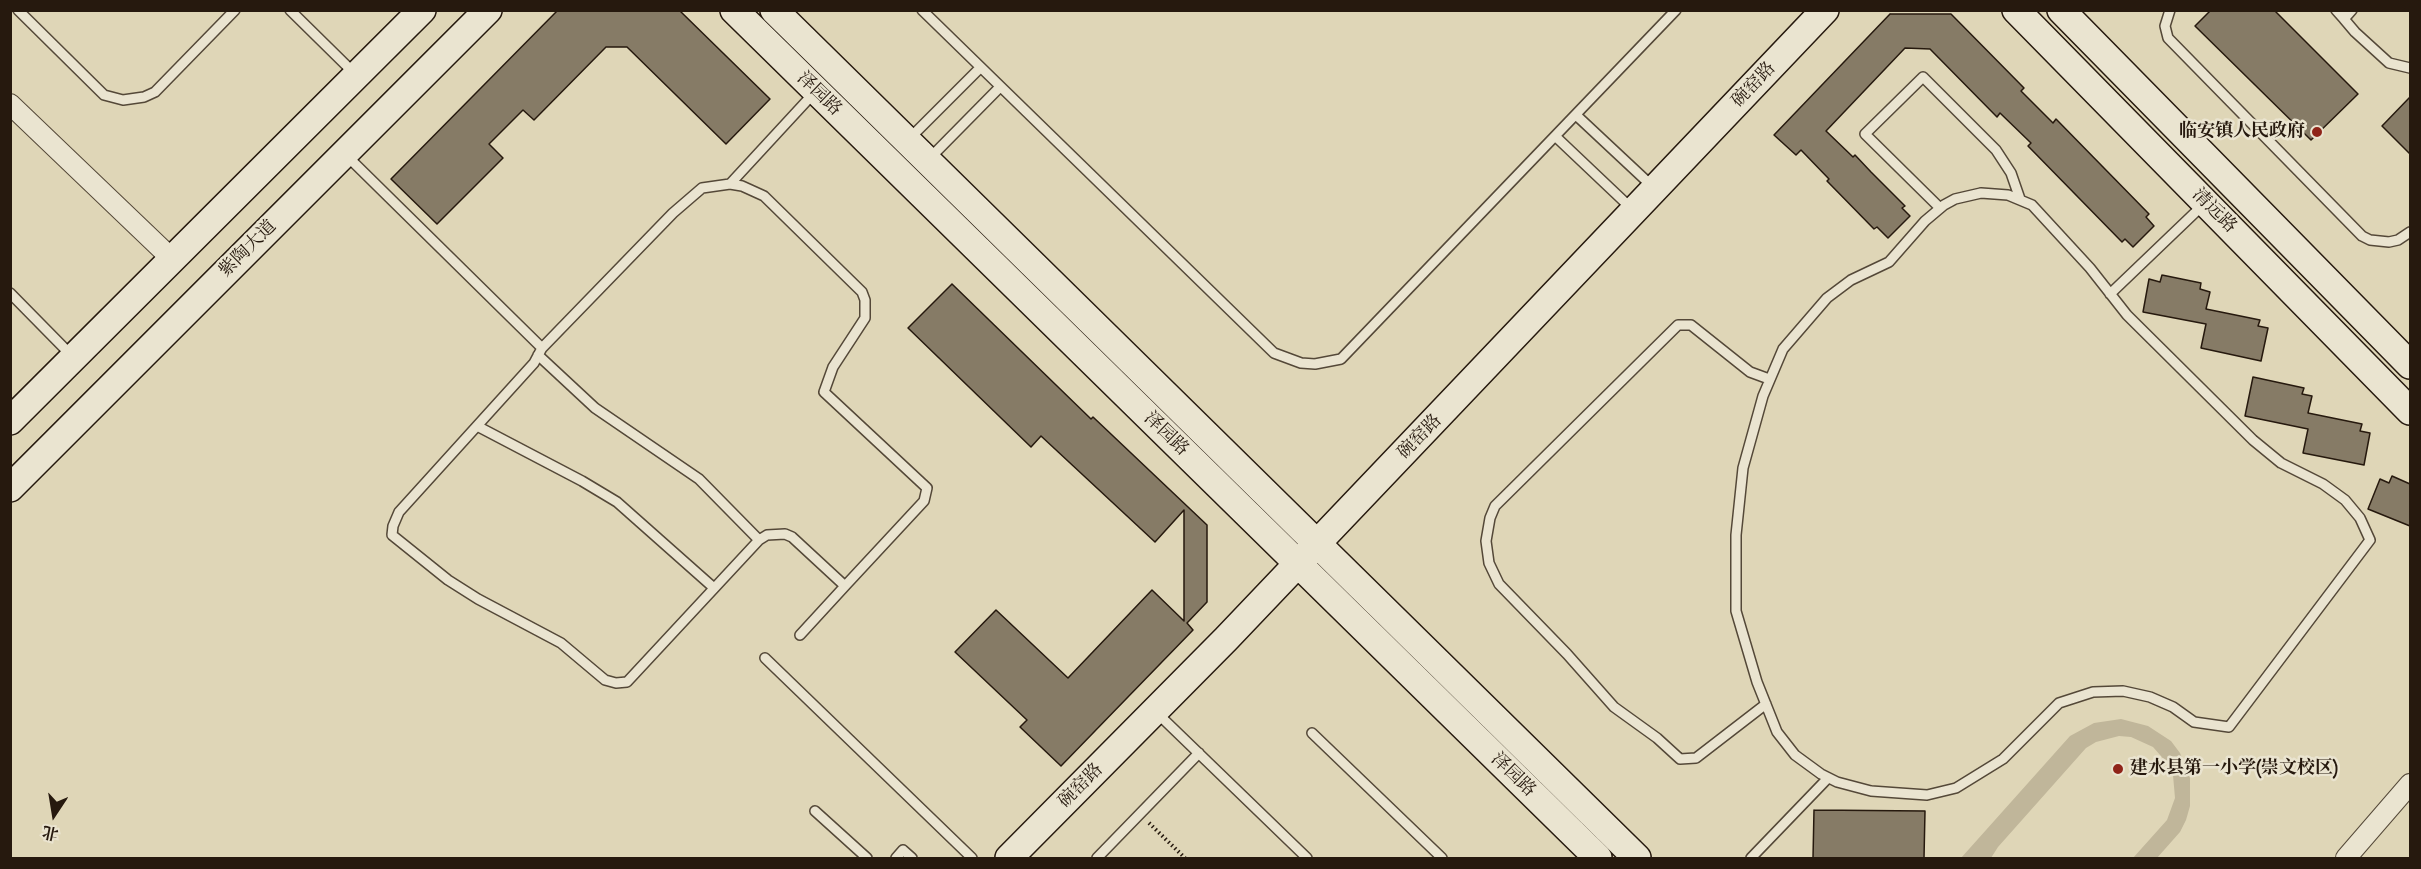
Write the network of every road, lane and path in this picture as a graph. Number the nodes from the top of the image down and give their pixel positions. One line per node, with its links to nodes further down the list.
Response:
1 (18, 10): 2 (lane)
2 (235, 10)
3 (290, 10): 19 (lane)
4 (422, 10): 19 (street)
5 (488, 10): 26 (street, 紫陶大道)
6 (734, 10): 21 (street, 泽园路)
7 (774, 10): 25 (street, 泽园路)
8 (921, 10): 17 (lane)
9 (1676, 10): 23 (lane)
10 (1825, 10): 29 (street, 碗窑路)
11 (2016, 10): 31 (street, 清远路)
12 (2061, 10): 40 (street, 清远路)
13 (2170, 10): 34 (lane)
14 (2336, 10): 16 (lane)
15 (2352, 10): 16 (lane)
16 (2344, 19): 18 (lane)
17 (980, 68): 20 (lane); 25 (lane)
18 (2410, 68)
19 (357, 76): 35 (street)
20 (1000, 87): 24 (lane); 27 (lane)
21 (816, 91): 28 (lane); 48 (street, 泽园路)
22 (10, 104): 35 (street)
23 (1576, 115): 24 (lane); 29 (lane)
24 (1555, 136): 33 (lane)
25 (907, 141): 27 (street, 泽园路)
26 (344, 154): 38 (lane); 45 (street, 紫陶大道)
27 (927, 161): 47 (street, 泽园路)
28 (730, 184): 38 (lane); 49 (lane)
29 (1655, 189): 33 (street, 碗窑路)
30 (2020, 199): 32 (lane); 32 (lane); 37 (lane)
31 (2206, 203): 37 (lane); 42 (street, 清远路)
32 (1940, 208): 41 (lane)
33 (1634, 211): 47 (street, 碗窑路)
34 (2410, 232)
35 (172, 259): 39 (street)
36 (10, 293): 39 (lane)
37 (2110, 294): 57 (lane)
38 (540, 352): 44 (lane); 46 (lane)
39 (74, 358): 43 (street)
40 (2410, 365)
41 (1769, 379): 53 (lane); 53 (lane)
42 (2410, 411)
43 (10, 421)
44 (477, 426): 50 (lane); 50 (lane)
45 (10, 488)
46 (759, 540): 49 (lane); 50 (lane)
47 (1317, 544): 48 (street, 碗窑路); 71 (street, 泽园路)
48 (1299, 564): 54 (street, 碗窑路); 61 (street, 泽园路)
49 (845, 586): 51 (lane)
50 (714, 588)
51 (800, 634)
52 (765, 658): 65 (lane)
53 (1766, 704): 57 (lane)
54 (1155, 711): 56 (lane); 66 (street, 碗窑路)
55 (1312, 732): 70 (lane)
56 (1199, 753): 60 (lane); 69 (lane)
57 (1828, 778): 72 (lane)
58 (2410, 784): 73 (street)
59 (815, 811): 62 (lane)
60 (1140, 814): 67 (lane); 68 (path)
61 (1594, 857)
62 (867, 858)
63 (896, 858): 64 (lane)
64 (912, 858)
65 (972, 858)
66 (1009, 858)
67 (1097, 858)
68 (1185, 858)
69 (1307, 858)
70 (1442, 858)
71 (1637, 858)
72 (1751, 858)
73 (2346, 858)

